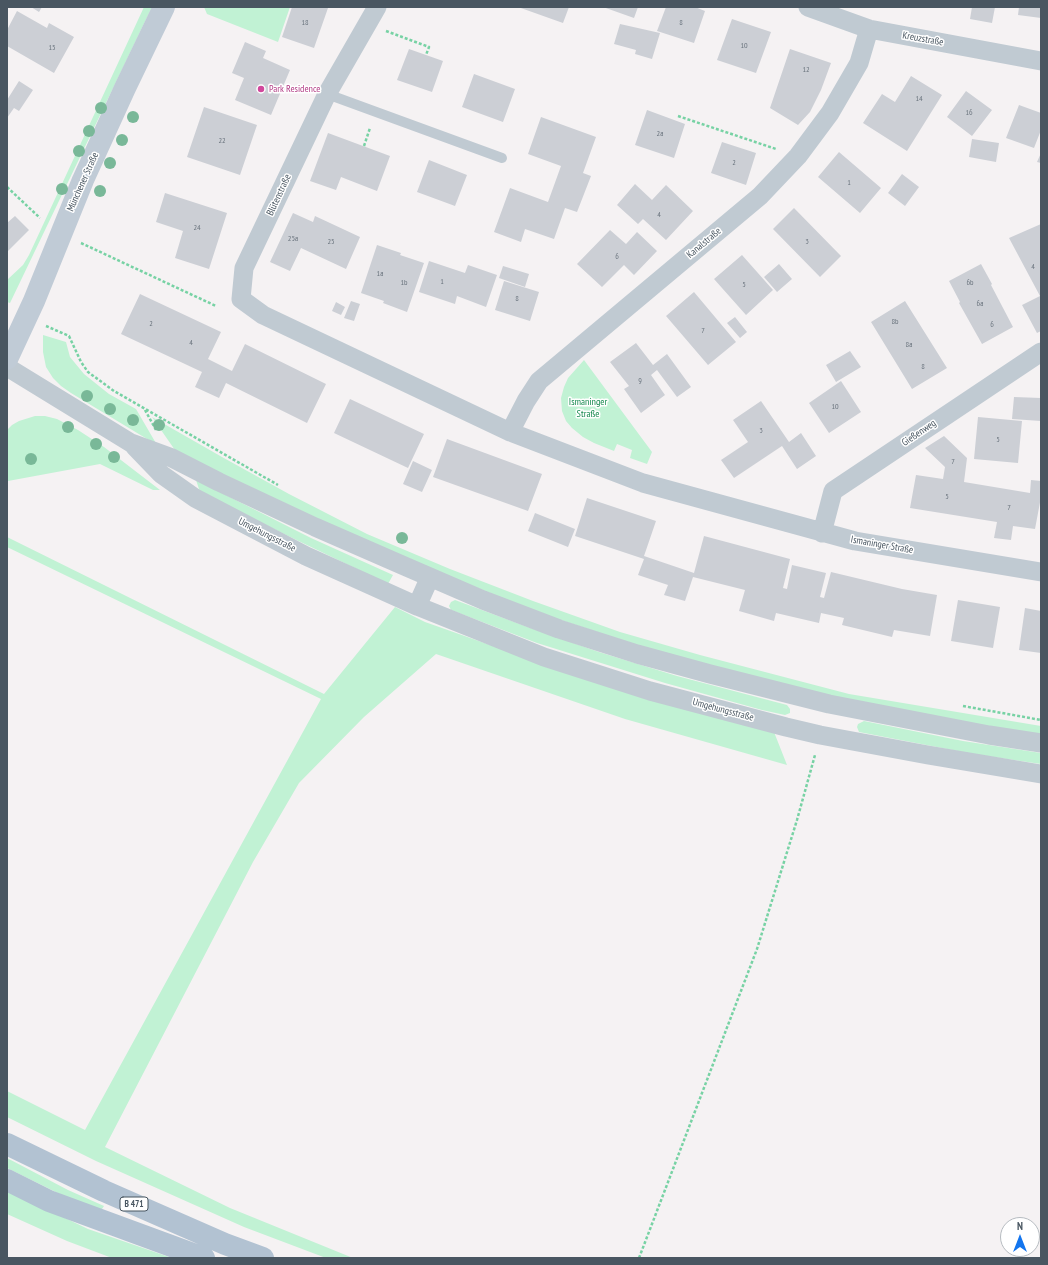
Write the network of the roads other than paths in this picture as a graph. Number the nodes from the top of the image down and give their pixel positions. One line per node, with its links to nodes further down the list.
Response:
1 (164, 7): 10 (street, Münchener Straße)
2 (377, 7): 6 (street, Blütenstraße)
3 (808, 7): 4 (street, Kreuzstraße)
4 (869, 30): 5 (street, Kreuzstraße); 12 (street, Kanalstraße)
5 (1041, 61)
6 (327, 94): 7 (lane); 8 (street, Blütenstraße)
7 (502, 158)
8 (242, 300): 12 (street, Ismaninger Straße)
9 (1041, 352): 14 (street, Gießenweg)
10 (7, 359)
11 (7, 366): 13 (street, Umgehungsstraße)
12 (510, 432): 14 (street, Ismaninger Straße)
13 (131, 443): 16 (street, Umgehungsstraße); 17 (street, Umgehungsstraße)
14 (822, 533): 15 (street, Ismaninger Straße)
15 (1041, 572)
16 (430, 577): 17 (street); 18 (street, Umgehungsstraße)
17 (417, 606): 19 (street, Umgehungsstraße)
18 (1041, 743)
19 (1041, 774)
20 (7, 1144): 23 (main road, B 471)
21 (7, 1180): 22 (main road)
22 (204, 1258)
23 (263, 1258)

